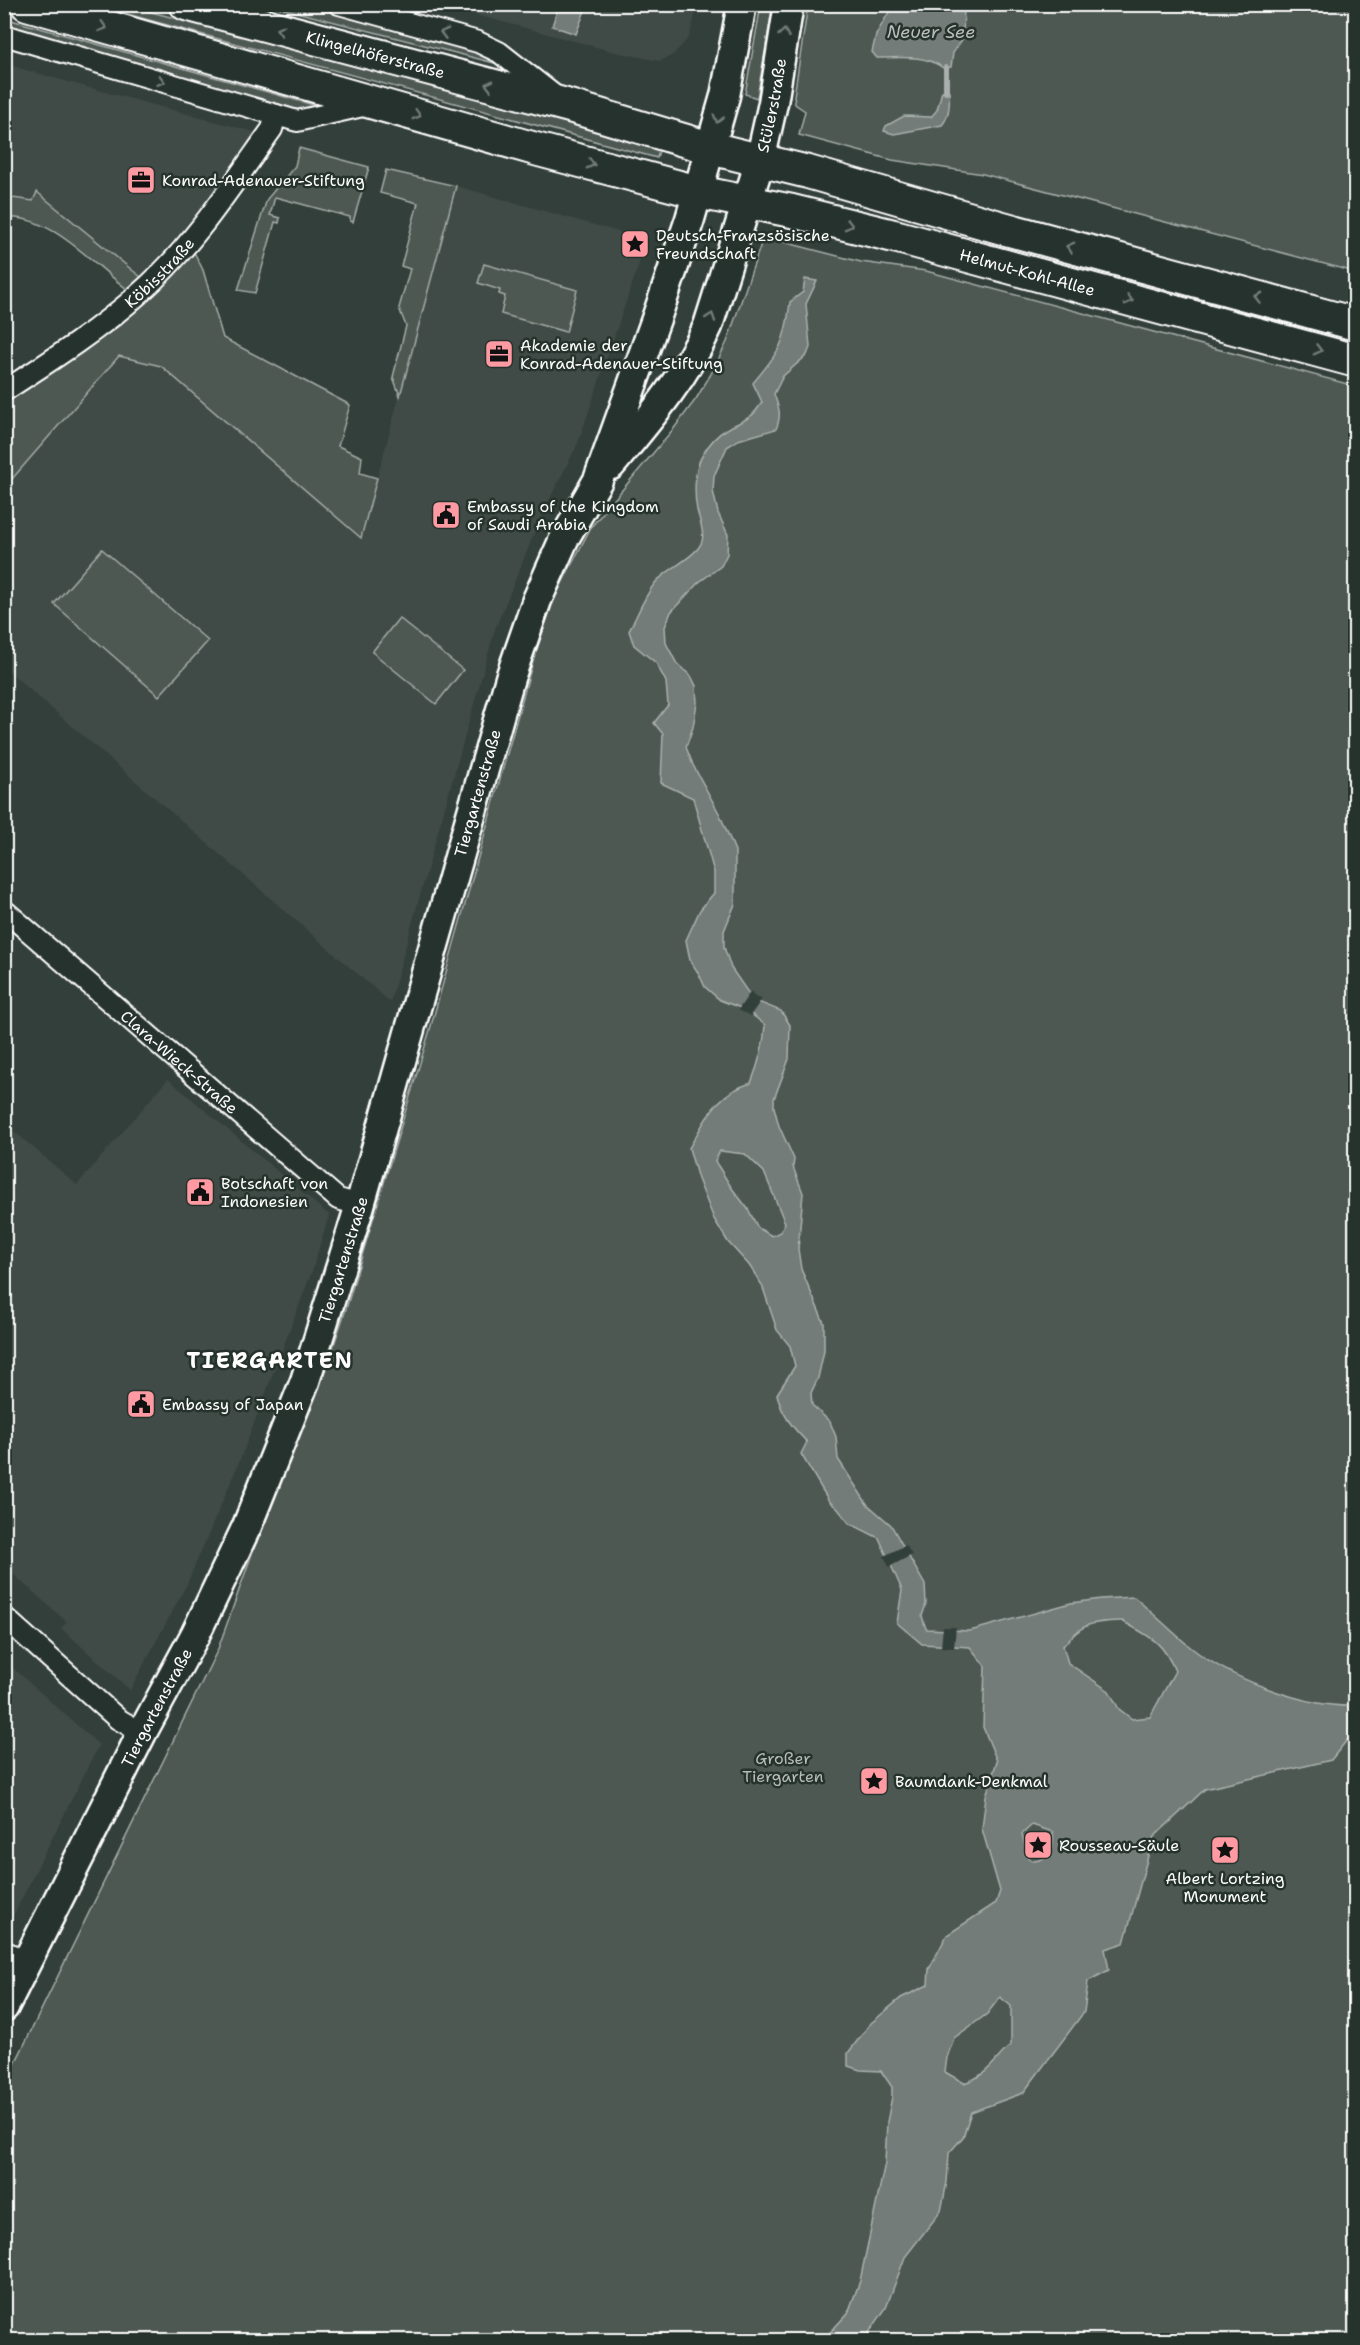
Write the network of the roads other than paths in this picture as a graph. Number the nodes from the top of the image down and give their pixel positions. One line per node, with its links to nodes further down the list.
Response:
1 (27, 4): 7 (main road, one-way to 7)
2 (186, 4): 8 (main road, Klingelhöferstraße, one-way to 2)
3 (742, 4): 10 (main road, one-way to 10)
4 (789, 4): 11 (main road, Stülerstraße, one-way to 4)
5 (343, 5): 8 (street, Klingelhöferstraße, one-way to 5)
6 (4, 35): 9 (street, one-way to 9)
7 (376, 103): 9 (street); 12 (main road, one-way to 12)
8 (566, 105): 10 (main road, Klingelhöferstraße)
9 (276, 115): 16 (street, Köbisstraße)
10 (710, 148): 11 (main road, Klingelhöferstraße); 12 (main road, Tiergartenstraße)
11 (760, 161): 13 (main road, Stülerstraße); 14 (main road, one-way to 11)
12 (698, 192): 13 (main road, Helmut-Kohl-Allee); 17 (main road, Tiergartenstraße)
13 (748, 203): 15 (main road, Helmut-Kohl-Allee, one-way to 15); 17 (main road, Tiergartenstraße, one-way to 13)
14 (1356, 324)
15 (1356, 360)
16 (4, 390)
17 (598, 480): 19 (main road, Tiergartenstraße)
18 (4, 910): 19 (street, Clara-Wieck-Straße)
19 (360, 1205): 21 (main road, Tiergartenstraße)
20 (4, 1617): 21 (street)
21 (142, 1733): 22 (main road, Tiergartenstraße)
22 (16, 1956): 23 (main road, Tiergartenstraße)
23 (4, 2007)

